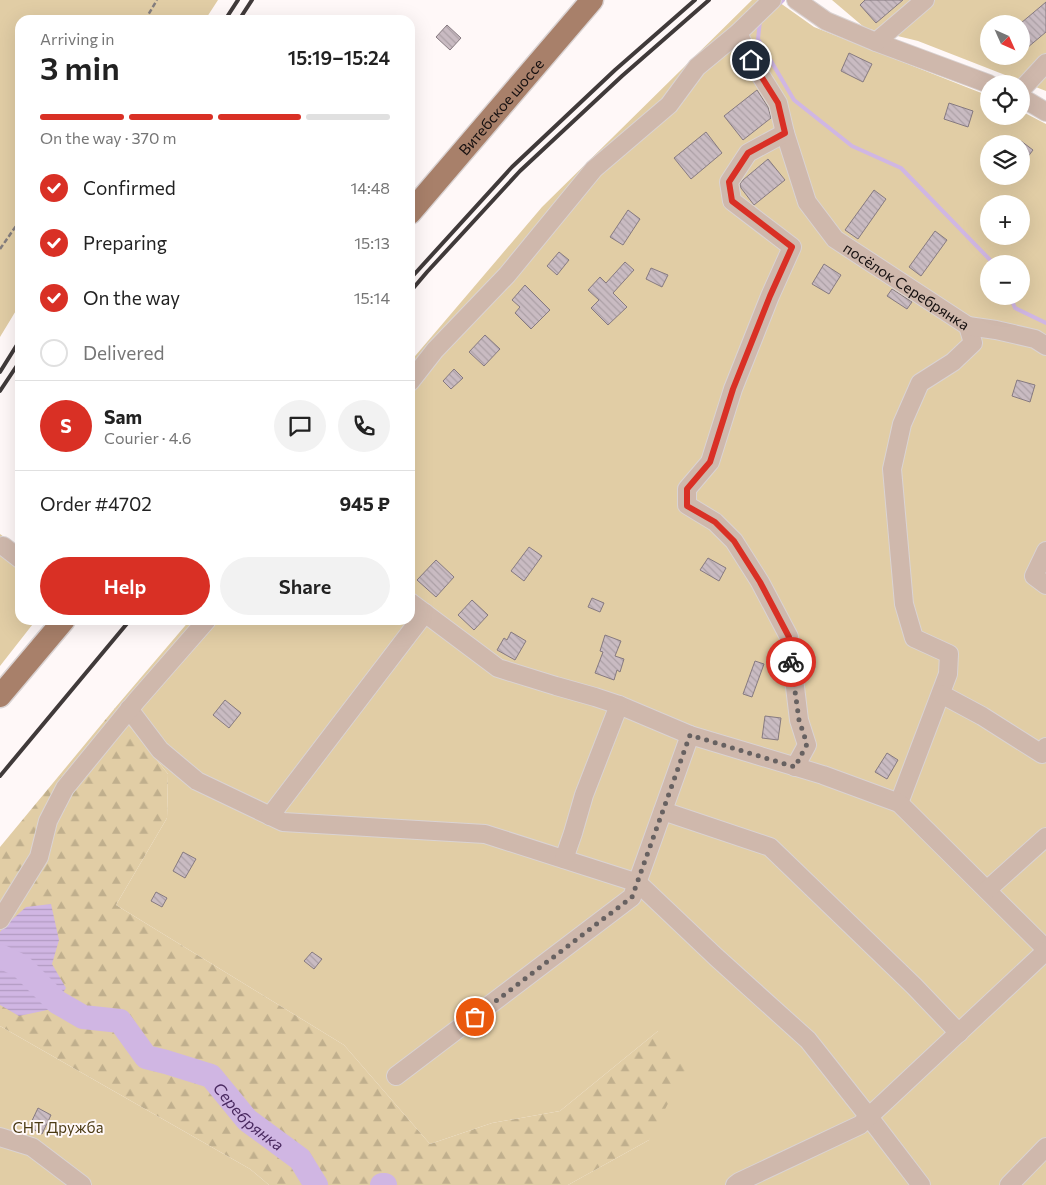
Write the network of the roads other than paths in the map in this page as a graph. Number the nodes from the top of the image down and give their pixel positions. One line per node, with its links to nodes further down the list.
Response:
1 (592, 0): 13 (main road, Витебское шоссе)
2 (772, 0): 5 (lane)
3 (796, 0): 6 (lane)
4 (925, 0): 6 (lane)
5 (738, 33): 12 (lane, посёлок Серебрянка); 16 (lane)
6 (876, 42): 9 (lane)
7 (1046, 63): 8 (lane)
8 (1030, 80)
9 (980, 81)
10 (1030, 102): 11 (lane)
11 (1046, 112)
12 (785, 133): 14 (lane, посёлок Серебрянка); 31 (lane)
13 (415, 207)
14 (968, 326): 15 (lane); 25 (lane, посёлок Серебрянка)
15 (1046, 346)
16 (415, 376)
17 (3, 546): 19 (lane)
18 (1046, 551): 20 (lane)
19 (15, 555)
20 (1046, 585)
21 (415, 606): 22 (lane)
22 (425, 613): 27 (lane); 34 (lane)
23 (60, 625): 26 (main road)
24 (204, 625): 28 (lane)
25 (941, 694): 30 (lane); 32 (lane, посёлок Серебрянка)
26 (0, 696)
27 (619, 705): 29 (lane); 36 (lane)
28 (129, 709): 34 (lane); 39 (lane)
29 (690, 735): 31 (lane); 33 (lane)
30 (1046, 747)
31 (795, 767): 32 (lane)
32 (899, 803): 38 (lane)
33 (663, 811): 37 (lane); 41 (lane)
34 (270, 816): 36 (lane)
35 (1046, 837): 38 (lane)
36 (564, 859): 37 (lane)
37 (638, 883): 42 (lane); 43 (lane)
38 (987, 890): 40 (lane)
39 (0, 920)
40 (1046, 950): 41 (lane)
41 (959, 1033): 43 (lane)
42 (396, 1076)
43 (870, 1117): 46 (lane); 48 (lane)
44 (0, 1137): 47 (lane)
45 (1046, 1147): 49 (lane)
46 (748, 1182)
47 (82, 1185)
48 (921, 1185)
49 (1010, 1185)

